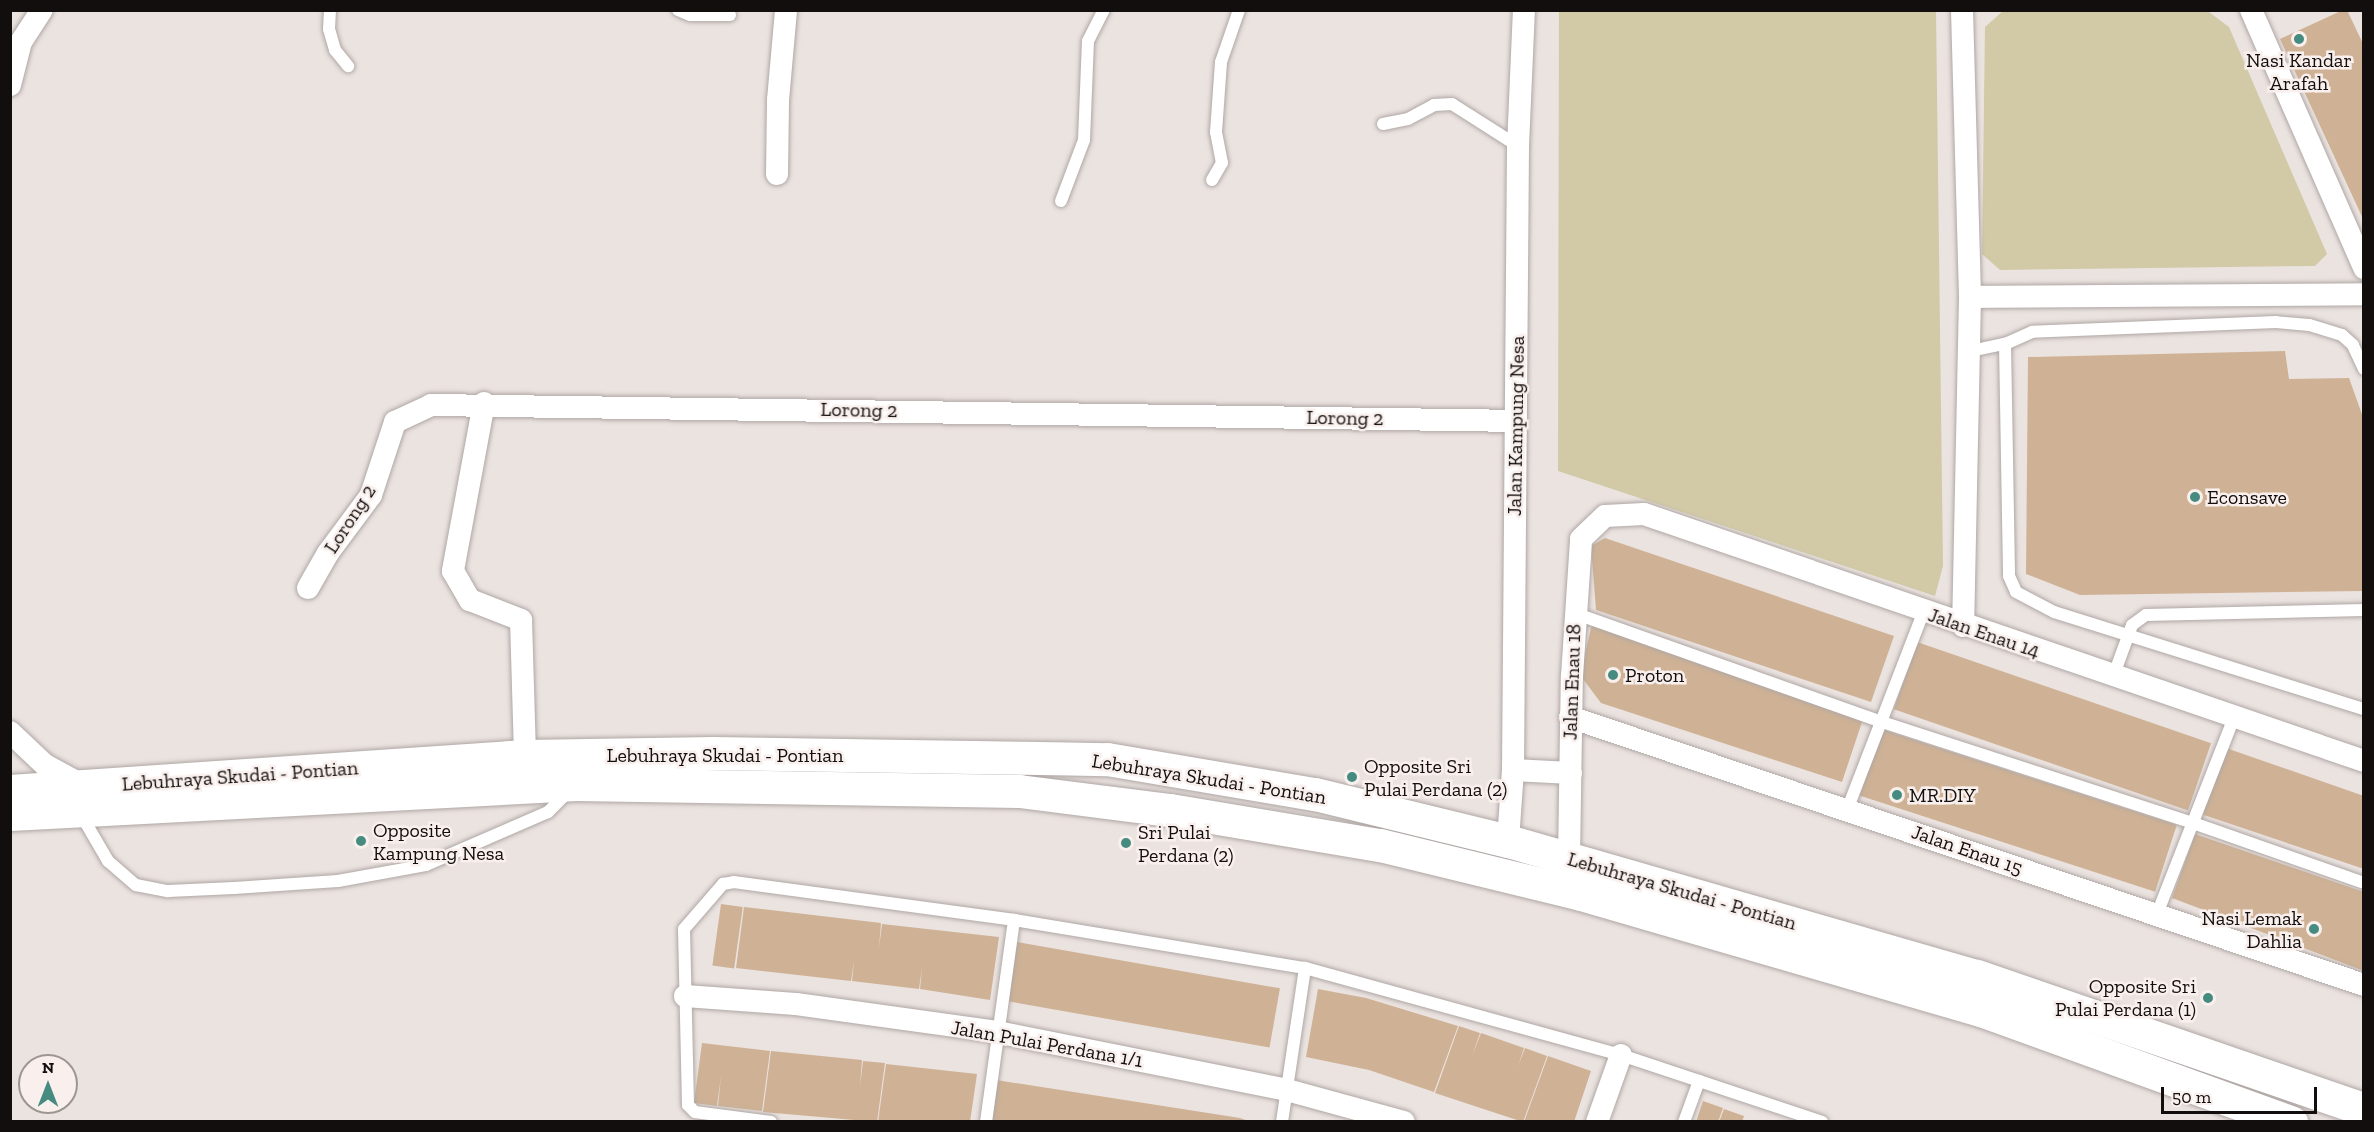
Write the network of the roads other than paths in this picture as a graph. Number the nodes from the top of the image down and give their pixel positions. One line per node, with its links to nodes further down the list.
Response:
1 (42, 10): 12 (street)
2 (330, 10): 11 (lane)
3 (678, 10): 10 (lane)
4 (786, 10): 15 (street)
5 (1104, 10): 17 (lane)
6 (1239, 10): 16 (lane)
7 (1524, 10): 14 (street, Jalan Kampung Nesa)
8 (1962, 10): 20 (street)
9 (2251, 10): 18 (street)
10 (730, 15)
11 (348, 66)
12 (10, 85)
13 (1383, 124): 14 (lane)
14 (1518, 146): 25 (street, Jalan Kampung Nesa)
15 (777, 174)
16 (1212, 180)
17 (1061, 201)
18 (2364, 268)
19 (2364, 294): 20 (street)
20 (1970, 297): 22 (street)
21 (2005, 344): 22 (lane); 23 (lane); 32 (lane)
22 (1966, 352): 31 (street)
23 (2364, 369)
24 (484, 404): 25 (street, Lorong 2); 27 (street, Lorong 2); 39 (street)
25 (1516, 421): 41 (street, Jalan Kampung Nesa)
26 (1605, 516): 29 (street, Jalan Enau 18); 30 (street, Jalan Enau 14)
27 (308, 588)
28 (2364, 610): 32 (lane)
29 (1574, 613): 35 (street, Jalan Enau 18); 37 (lane)
30 (1923, 613): 31 (street, Jalan Enau 14); 37 (lane)
31 (1963, 626): 33 (street, Jalan Enau 14)
32 (2127, 634): 33 (lane); 34 (lane)
33 (2113, 677): 36 (street, Jalan Enau 14)
34 (2364, 709)
35 (1570, 717): 42 (street, Jalan Enau 18); 46 (street, Jalan Enau 15)
36 (2234, 718): 40 (street, Jalan Enau 14); 48 (lane)
37 (1882, 722): 46 (lane); 48 (lane)
38 (10, 732): 45 (street)
39 (525, 756): 45 (highway, Lebuhraya Skudai - Pontian); 49 (highway, Lebuhraya Skudai - Pontian)
40 (2364, 761)
41 (1513, 770): 42 (street); 49 (street, Jalan Kampung Nesa)
42 (1571, 773): 50 (street, Jalan Enau 18)
43 (576, 784): 45 (highway, Lebuhraya Skudai - Pontian); 45 (lane); 69 (highway, Lebuhraya Skudai - Pontian)
44 (10, 791): 45 (highway, Lebuhraya Skudai - Pontian)
45 (82, 800): 47 (highway, Lebuhraya Skudai - Pontian)
46 (1847, 810): 52 (street, Jalan Enau 15)
47 (10, 814)
48 (2193, 823): 51 (lane); 52 (lane)
49 (1508, 841): 50 (highway, Lebuhraya Skudai - Pontian)
50 (1569, 858): 61 (highway, Lebuhraya Skudai - Pontian)
51 (2364, 883)
52 (2157, 914): 55 (street, Jalan Enau 15)
53 (1014, 920): 54 (lane); 56 (lane); 57 (lane)
54 (1305, 968): 58 (lane); 60 (lane)
55 (2364, 985)
56 (685, 996): 57 (street, Jalan Pulai Perdana 1/1); 62 (lane)
57 (997, 1032): 60 (street, Jalan Pulai Perdana 1/1); 63 (lane)
58 (1620, 1055): 59 (lane); 66 (street)
59 (1699, 1081): 67 (lane); 68 (lane)
60 (1287, 1090): 64 (lane); 65 (street, Jalan Pulai Perdana 1/1)
61 (2364, 1108)
62 (771, 1122)
63 (986, 1122)
64 (1282, 1122)
65 (1404, 1122)
66 (1597, 1122)
67 (1684, 1122)
68 (1822, 1122)
69 (2291, 1122)

